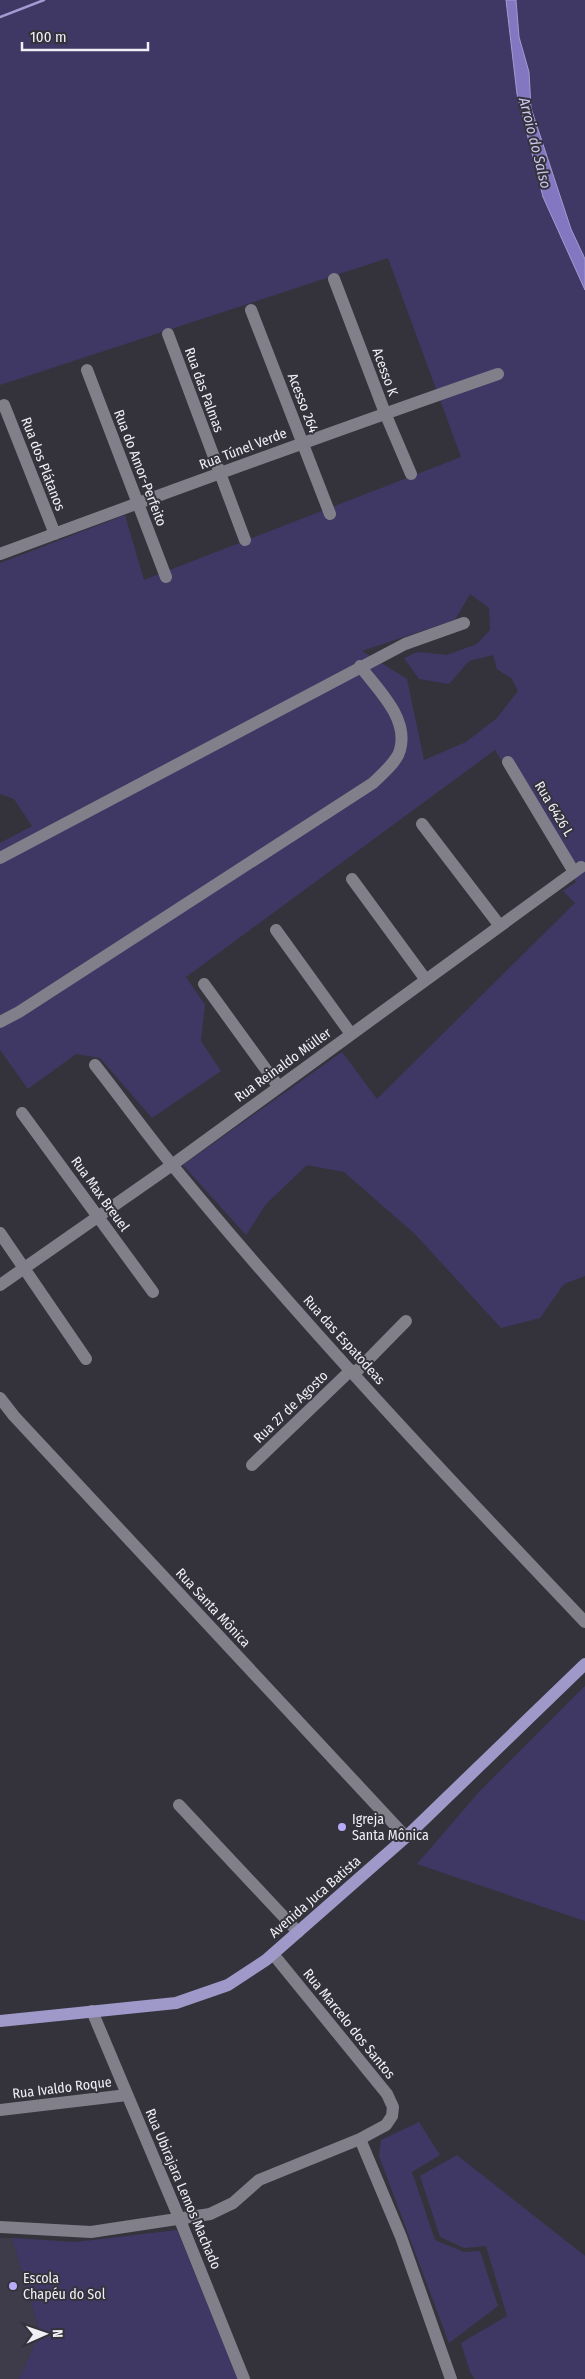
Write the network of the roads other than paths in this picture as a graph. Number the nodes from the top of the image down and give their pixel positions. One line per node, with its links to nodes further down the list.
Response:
1 (334, 279): 7 (street, Acesso K)
2 (251, 310): 8 (street, Acesso 264)
3 (168, 334): 10 (street, Rua das Palmas)
4 (87, 370): 11 (street, Rua do Amor-Perfeito)
5 (498, 374): 7 (street, Rua Túnel Verde)
6 (4, 406): 13 (street, Rua dos Plátanos)
7 (385, 413): 8 (street, Rua Túnel Verde); 9 (street, Acesso K)
8 (302, 442): 10 (street, Rua Túnel Verde); 12 (street, Acesso 264)
9 (410, 474)
10 (219, 475): 11 (street, Rua Túnel Verde); 14 (street, Rua das Palmas)
11 (138, 503): 13 (street, Rua Túnel Verde); 16 (street, Rua do Amor-Perfeito)
12 (328, 510)
13 (55, 534): 15 (street, Rua Túnel Verde)
14 (245, 540)
15 (0, 554)
16 (166, 577)
17 (464, 623): 18 (street)
18 (360, 666): 21 (street); 28 (street)
19 (508, 762): 22 (street, Rua 6426 L)
20 (422, 824): 24 (street)
21 (0, 858)
22 (578, 869): 24 (street, Rua Reinaldo Müller)
23 (352, 878): 26 (street)
24 (500, 926): 26 (street, Rua Reinaldo Müller)
25 (276, 930): 29 (street)
26 (426, 980): 29 (street, Rua Reinaldo Müller)
27 (204, 984): 31 (street)
28 (0, 1022)
29 (351, 1034): 31 (street, Rua Reinaldo Müller)
30 (95, 1064): 33 (street, Rua das Espatodeas)
31 (278, 1086): 33 (street, Rua Reinaldo Müller)
32 (22, 1113): 34 (street, Rua Max Breuel)
33 (172, 1165): 34 (street, Rua Reinaldo Müller); 41 (street, Rua das Espatodeas)
34 (98, 1217): 36 (street, Rua Reinaldo Müller); 38 (street, Rua Max Breuel)
35 (0, 1232): 36 (street)
36 (24, 1268): 37 (street, Rua Reinaldo Müller); 40 (street)
37 (0, 1285)
38 (153, 1292)
39 (406, 1321): 41 (street, Rua 27 de Agosto)
40 (86, 1359)
41 (352, 1372): 43 (street, Rua 27 de Agosto); 44 (street, Rua das Espatodeas)
42 (0, 1398): 47 (street, Rua Santa Mônica)
43 (252, 1465)
44 (585, 1622)
45 (585, 1664): 47 (main road, Avenida Juca Batista)
46 (179, 1805): 48 (street)
47 (406, 1837): 48 (main road, Avenida Juca Batista)
48 (298, 1932): 49 (main road, Avenida Juca Batista)
49 (273, 1954): 50 (main road, Avenida Juca Batista); 54 (street, Rua Marcelo dos Santos)
50 (92, 2011): 51 (main road, Avenida Juca Batista); 52 (street, Rua Ubirajara Lemos Machado)
51 (0, 2021)
52 (127, 2095): 53 (street, Rua Ivaldo Roque); 55 (street, Rua Ubirajara Lemos Machado)
53 (0, 2110)
54 (360, 2139): 55 (street); 58 (street)
55 (180, 2220): 56 (street); 57 (street, Rua Ubirajara Lemos Machado)
56 (0, 2227)
57 (244, 2379)
58 (451, 2379)

